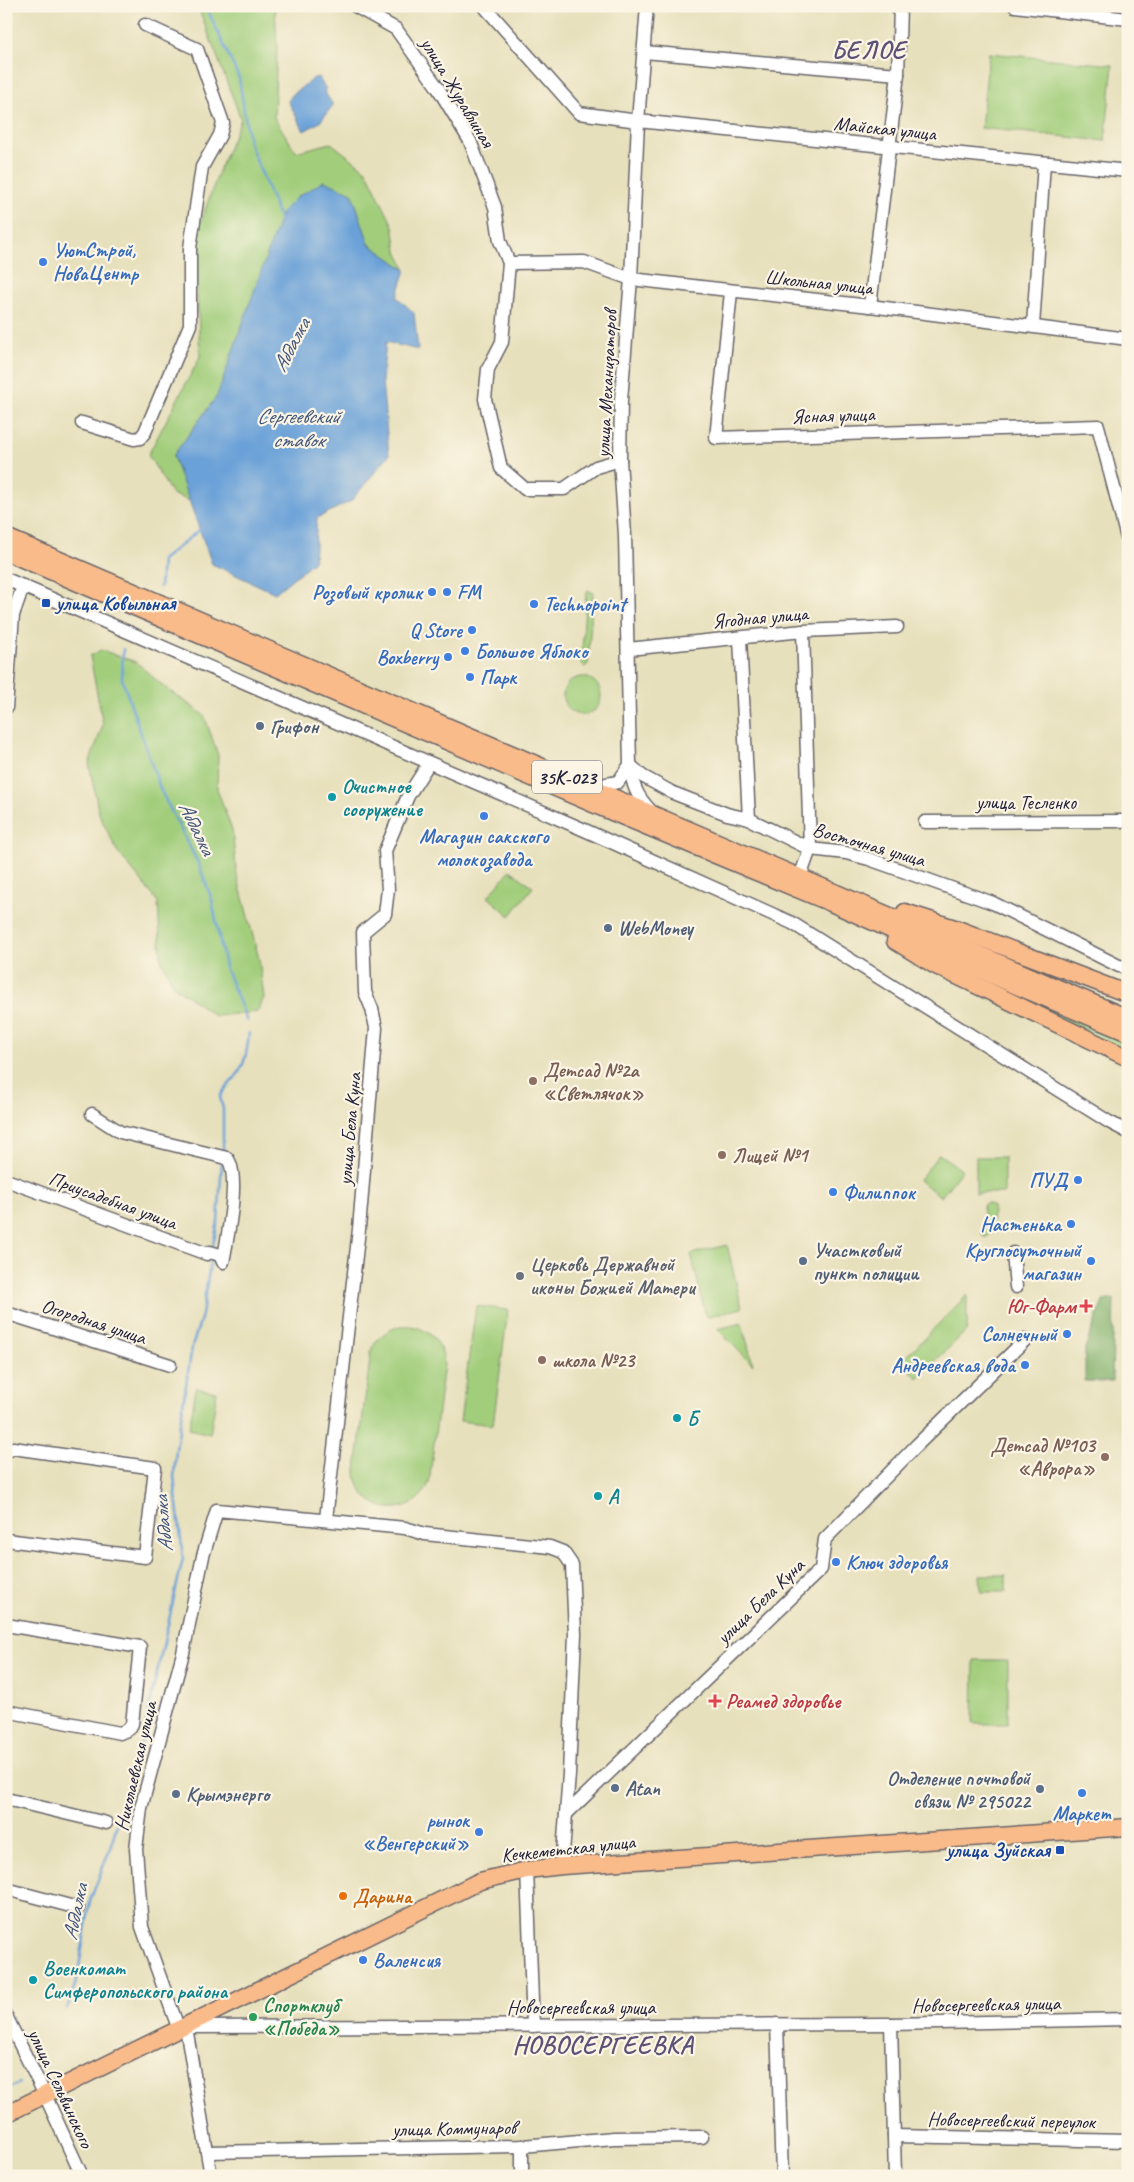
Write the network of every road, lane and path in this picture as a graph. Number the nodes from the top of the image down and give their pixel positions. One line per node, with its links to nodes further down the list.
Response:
1 (355, 6): 14 (street, улица Журавлиная)
2 (484, 6): 10 (street, Майская улица)
3 (647, 6): 8 (street, улица Механизаторов)
4 (900, 6): 9 (street)
5 (1015, 6): 6 (street)
6 (1128, 19)
7 (145, 25): 20 (street)
8 (644, 52): 9 (street); 10 (street, улица Механизаторов)
9 (898, 74): 11 (street)
10 (638, 122): 11 (street, Майская улица); 15 (street, улица Механизаторов)
11 (889, 147): 12 (street, Майская улица); 17 (street)
12 (1044, 163): 13 (street, Майская улица); 18 (street)
13 (1128, 171)
14 (509, 263): 15 (street, Школьная улица); 21 (street, улица Журавлиная)
15 (631, 279): 16 (street, Школьная улица); 21 (street, улица Механизаторов)
16 (731, 292): 17 (street, Школьная улица); 23 (street, Ясная улица)
17 (870, 306): 18 (street, Школьная улица)
18 (1033, 326): 19 (street, Школьная улица)
19 (1128, 339)
20 (82, 423)
21 (620, 460): 30 (street, улица Механизаторов)
22 (6, 537): 34 (main road, 35К-023)
23 (1127, 542)
24 (6, 552): 42 (main road, 35К-023)
25 (6, 579): 26 (street)
26 (23, 586): 31 (street); 32 (street)
27 (897, 627): 28 (street, Ягодная улица)
28 (803, 631): 29 (street, Ягодная улица); 39 (street)
29 (740, 638): 30 (street, Ягодная улица); 36 (street)
30 (628, 649): 33 (street, улица Механизаторов)
31 (6, 708)
32 (429, 763): 49 (street); 57 (street, улица Бела Куна)
33 (630, 765): 34 (street); 35 (street, улица Механизаторов); 36 (street, Восточная улица)
34 (590, 787): 35 (main road, 35К-023)
35 (656, 816): 40 (main road, 35К-023)
36 (749, 819): 39 (street, Восточная улица)
37 (1128, 821): 38 (street, улица Тесленко)
38 (925, 822)
39 (810, 849): 40 (street); 43 (street, Восточная улица)
40 (800, 877): 41 (main road, 35К-023)
41 (852, 899): 44 (main road); 45 (main road, 35К-023)
42 (831, 903): 46 (main road, 35К-023); 47 (main road)
43 (1128, 967)
44 (1128, 994)
45 (1128, 1018)
46 (1128, 1033)
47 (1128, 1058)
48 (92, 1114): 50 (street, Приусадебная улица)
49 (1128, 1132)
50 (6, 1180)
51 (1013, 1253): 52 (street)
52 (1016, 1288)
53 (6, 1313): 55 (street, Огородная улица)
54 (1025, 1340): 62 (street, улица Бела Куна)
55 (170, 1365)
56 (10, 1450): 58 (street)
57 (326, 1519): 62 (street); 74 (street, Николаевская улица)
58 (6, 1540)
59 (6, 1625): 60 (street)
60 (6, 1711)
61 (6, 1799): 63 (street)
62 (566, 1814): 65 (street)
63 (106, 1823)
64 (1128, 1827): 65 (main road, Кечкеметская улица)
65 (562, 1866): 66 (main road, Кечкеметская улица)
66 (527, 1870): 73 (street); 74 (main road, Кечкеметская улица)
67 (6, 1889): 68 (street)
68 (78, 1908)
69 (6, 2016): 75 (street, улица Сельвинского)
70 (1128, 2019): 72 (street, Новосергеевская улица)
71 (777, 2024): 72 (street, Новосергеевская улица); 73 (street, Новосергеевская улица); 85 (street)
72 (891, 2024): 77 (street)
73 (533, 2026): 74 (street, Новосергеевская улица)
74 (183, 2028): 75 (main road, Кечкеметская улица); 81 (street)
75 (45, 2095): 76 (main road, Кечкеметская улица); 82 (street, улица Сельвинского)
76 (6, 2114)
77 (894, 2136): 79 (street, Новосергеевский переулок); 86 (street)
78 (702, 2137): 80 (street, улица Коммунаров)
79 (1128, 2141)
80 (522, 2146): 81 (street, улица Коммунаров); 84 (street)
81 (207, 2152): 83 (street)
82 (82, 2176)
83 (211, 2176)
84 (522, 2176)
85 (782, 2176)
86 (895, 2176)

